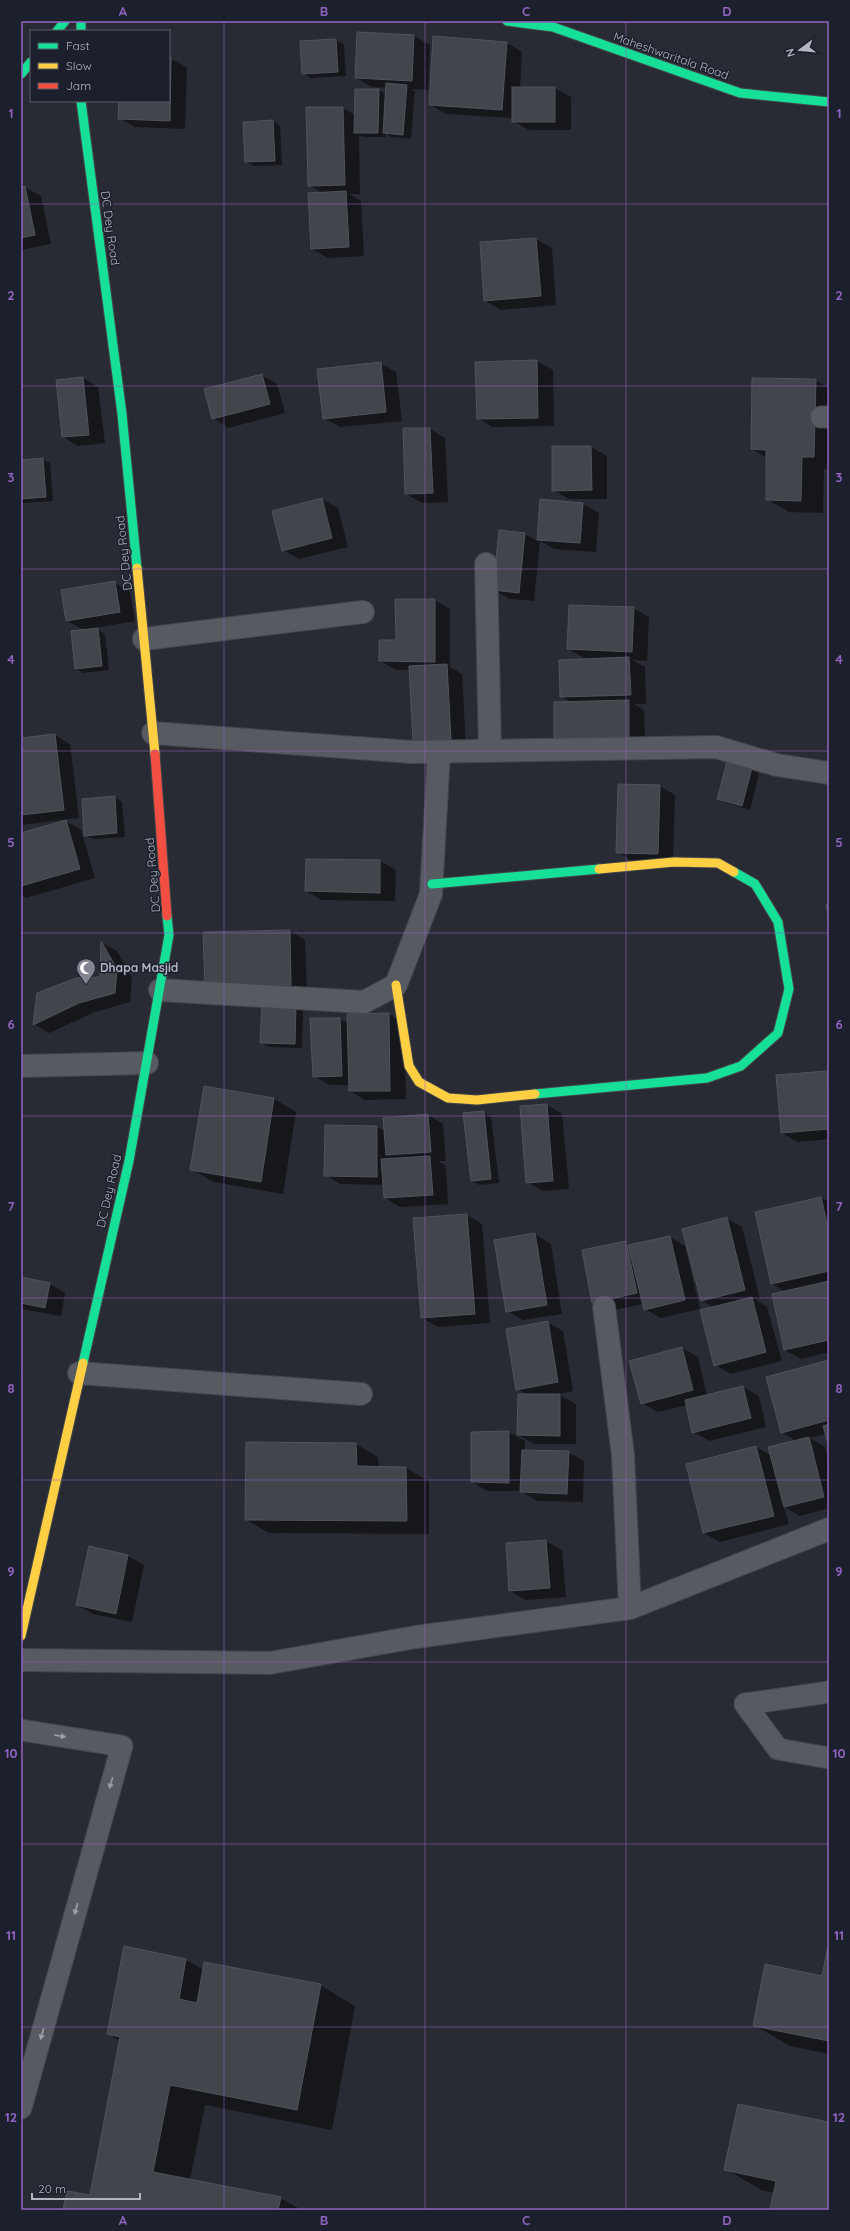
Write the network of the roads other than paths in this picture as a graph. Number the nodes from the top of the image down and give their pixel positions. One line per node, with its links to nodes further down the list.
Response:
1 (65, 21): 3 (street)
2 (507, 21): 7 (street, Maheshwaritala Road)
3 (58, 30)
4 (30, 63): 5 (street)
5 (21, 74)
6 (81, 102): 10 (street, DC Dey Road)
7 (829, 102)
8 (486, 564): 12 (street)
9 (363, 612): 10 (street)
10 (144, 639): 11 (street, DC Dey Road)
11 (153, 733): 13 (street); 17 (street, DC Dey Road)
12 (490, 751): 13 (street); 14 (street)
13 (439, 752): 15 (street)
14 (829, 773)
15 (432, 884): 16 (street); 16 (street)
16 (396, 985): 17 (street)
17 (160, 990): 18 (street, DC Dey Road)
18 (147, 1063): 19 (street); 21 (street, DC Dey Road)
19 (21, 1066)
20 (604, 1307): 24 (street)
21 (79, 1373): 22 (street); 25 (street, DC Dey Road)
22 (361, 1394)
23 (829, 1529): 24 (street)
24 (630, 1608): 26 (street)
25 (21, 1636)
26 (21, 1660)
27 (829, 1692): 29 (lane)
28 (21, 1730): 30 (lane, one-way to 30)
29 (829, 1758)
30 (21, 2108)

